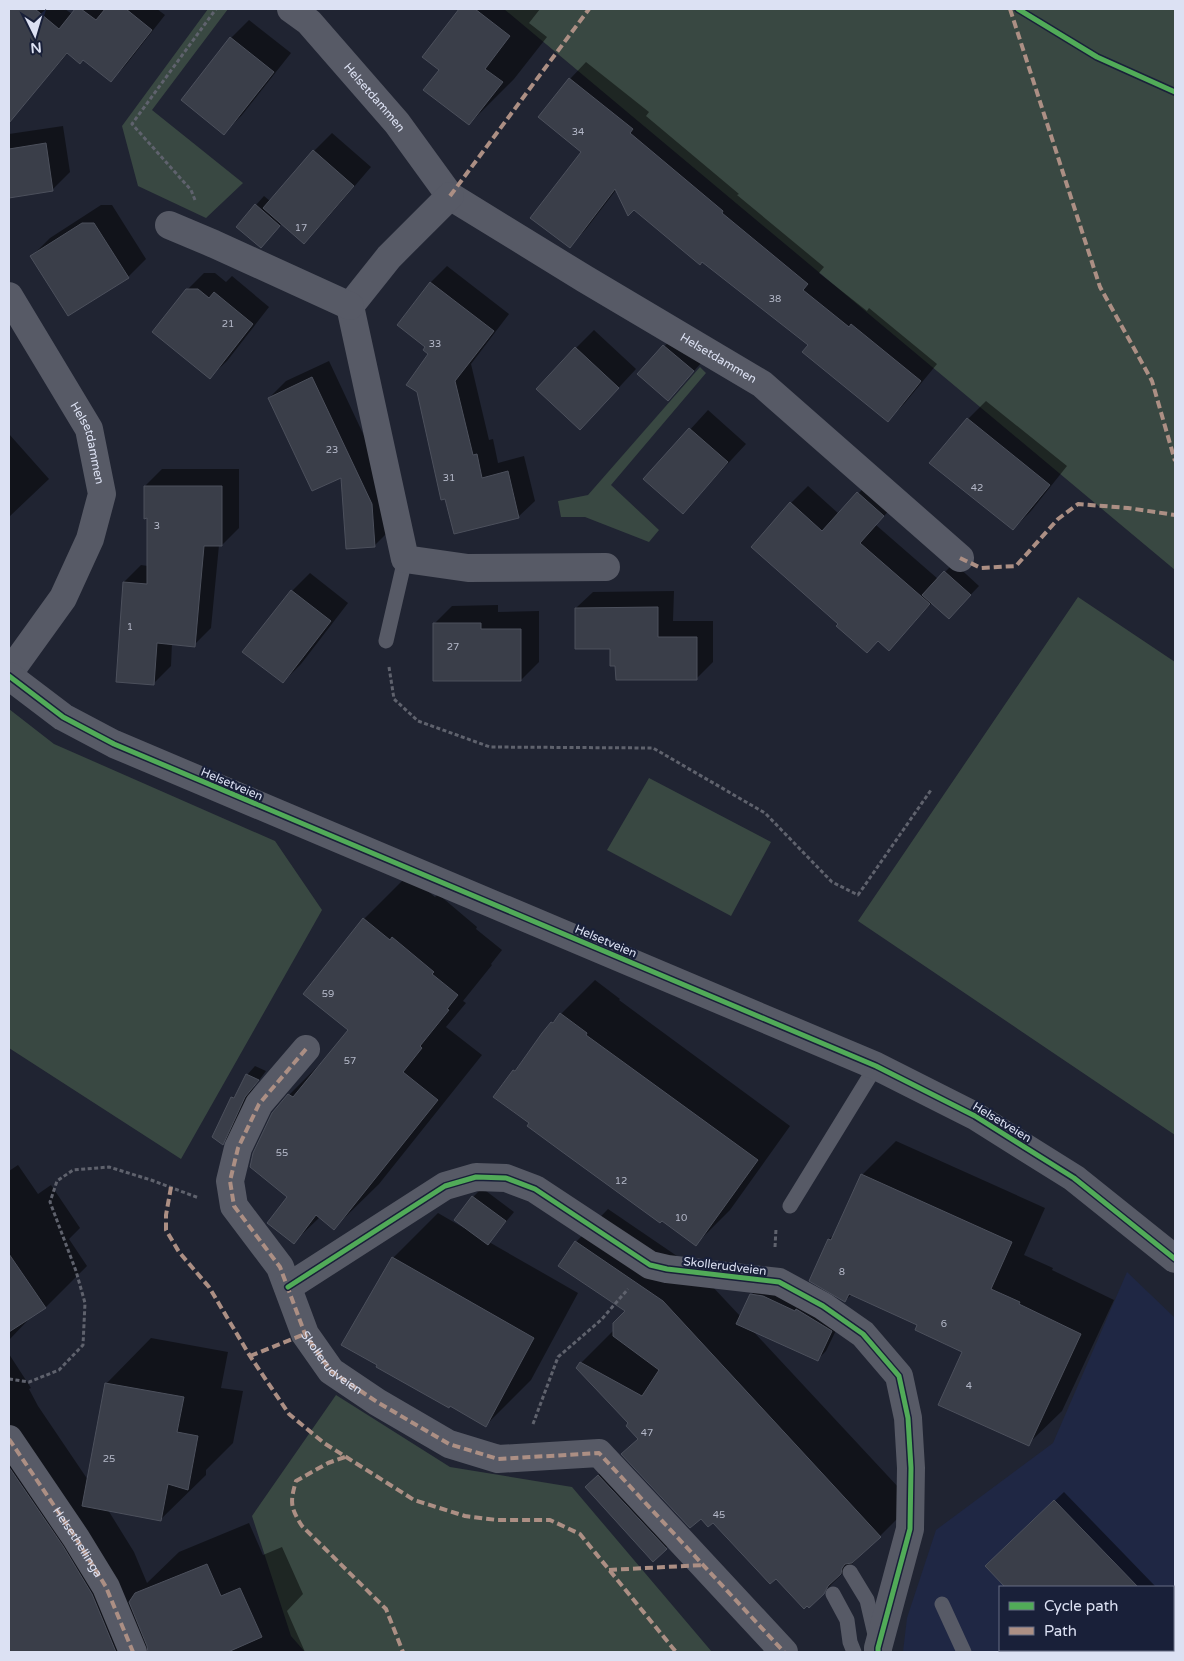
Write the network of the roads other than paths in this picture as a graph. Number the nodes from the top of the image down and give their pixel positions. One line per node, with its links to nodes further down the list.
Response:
1 (291, 9): 2 (street, Helsetdammen)
2 (450, 196): 5 (street); 6 (street, Helsetdammen)
3 (169, 226): 5 (street)
4 (9, 296): 10 (street, Helsetdammen)
5 (350, 306): 7 (street)
6 (960, 558)
7 (405, 560): 8 (street); 9 (lane)
8 (606, 567)
9 (386, 641)
10 (9, 675): 12 (street, Helsetveien)
11 (306, 1049): 15 (street, Skollerudveien)
12 (876, 1066): 13 (lane); 14 (street, Helsetveien)
13 (790, 1206)
14 (1175, 1259)
15 (288, 1287): 20 (street, Skollerudveien); 22 (street, Skollerudveien)
16 (9, 1439): 21 (street, Helsethellinga)
17 (850, 1572): 20 (lane)
18 (833, 1594): 20 (lane)
19 (942, 1604): 23 (lane)
20 (870, 1651)
21 (133, 1652)
22 (784, 1652)
23 (964, 1652)

